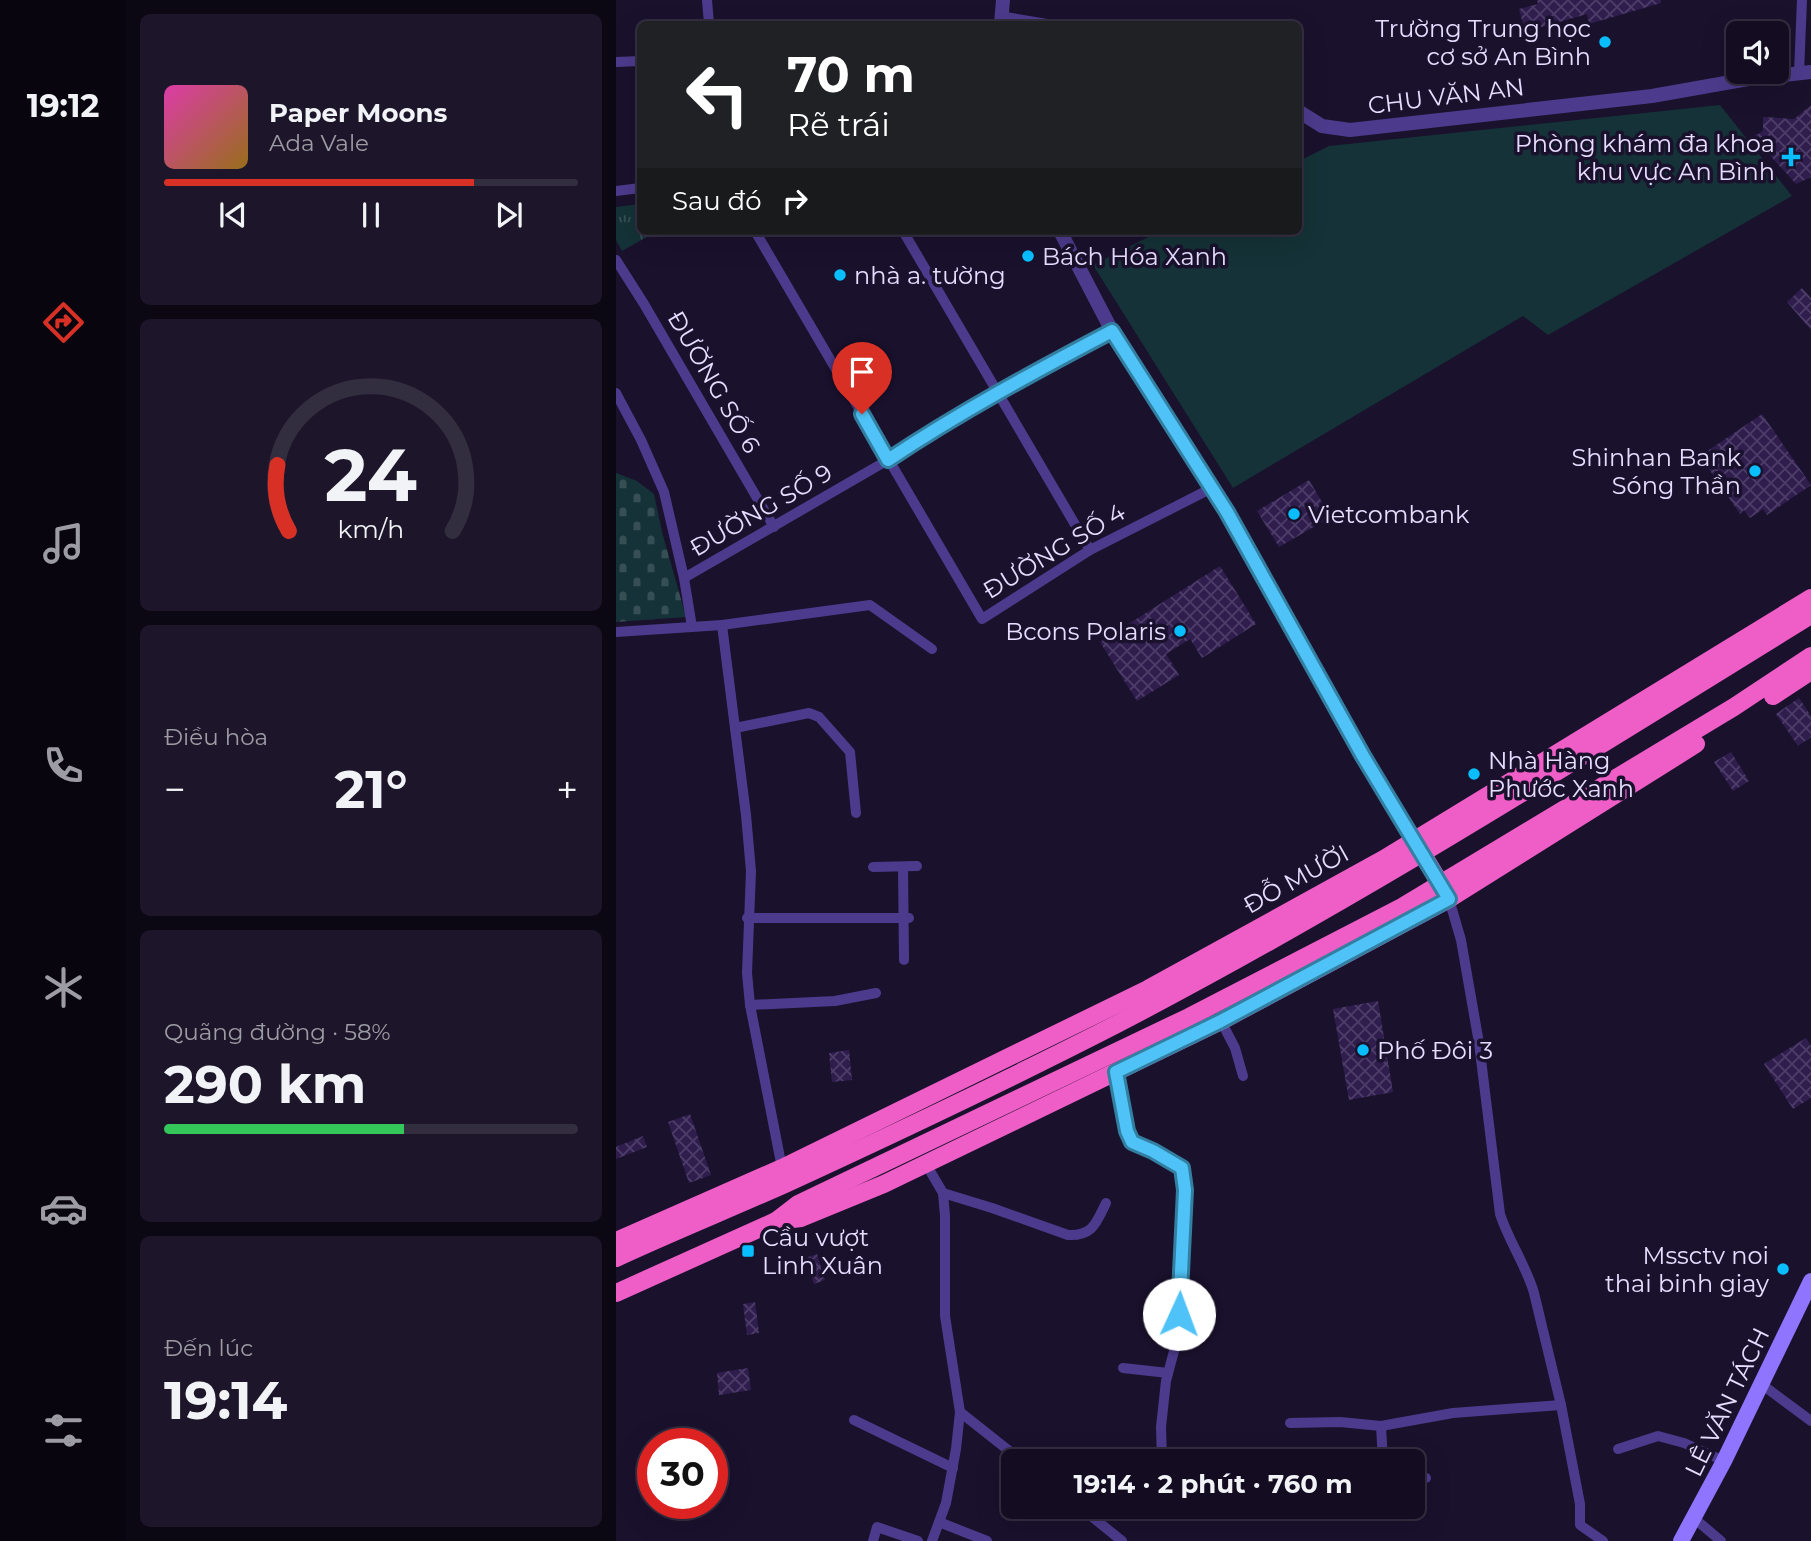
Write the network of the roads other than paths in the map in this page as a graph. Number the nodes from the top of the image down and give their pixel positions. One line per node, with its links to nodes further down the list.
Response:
1 (707, 0): 5 (street)
2 (1003, 0): 4 (street)
3 (1802, 0): 8 (street)
4 (1000, 20)
5 (709, 21)
6 (637, 61): 7 (street)
7 (616, 62)
8 (1805, 73): 9 (street, CHU VĂN AN)
9 (1302, 114)
10 (637, 188): 11 (street)
11 (616, 191)
12 (757, 235): 19 (street, ĐƯỜNG SỐ 4)
13 (906, 235): 18 (street)
14 (1062, 235): 16 (street)
15 (616, 260): 21 (street, ĐƯỜNG SỐ 6)
16 (1112, 331): 18 (street, ĐƯỜNG SỐ 9); 20 (street)
17 (616, 393): 23 (street)
18 (998, 393): 19 (street, ĐƯỜNG SỐ 9); 22 (street)
19 (888, 460): 21 (street, ĐƯỜNG SỐ 9); 22 (street, ĐƯỜNG SỐ 4)
20 (1212, 488): 22 (street, ĐƯỜNG SỐ 4); 34 (street)
21 (774, 527): 23 (street, ĐƯỜNG SỐ 9)
22 (1090, 550)
23 (684, 578): 27 (street)
24 (1811, 598): 34 (highway, ĐỖ MƯỜI)
25 (1811, 615): 34 (highway, ĐỖ MƯỜI)
26 (722, 625): 27 (street); 29 (street); 32 (street)
27 (692, 626): 28 (street)
28 (616, 632)
29 (932, 649)
30 (1811, 656): 38 (highway)
31 (1811, 671): 38 (highway)
32 (735, 728): 33 (street); 39 (street)
33 (856, 813)
34 (1418, 847): 38 (highway); 48 (highway, ĐỖ MƯỜI)
35 (918, 866): 37 (street)
36 (873, 867): 37 (street)
37 (903, 867): 40 (street)
38 (1445, 891): 44 (highway); 52 (highway); 61 (street)
39 (747, 918): 40 (street); 43 (street)
40 (906, 918): 41 (street)
41 (904, 960)
42 (876, 993): 43 (street)
43 (750, 1005): 48 (street)
44 (1221, 1021): 45 (highway); 46 (street)
45 (1116, 1072): 47 (highway); 59 (street)
46 (1243, 1076)
47 (926, 1164): 49 (street); 52 (highway)
48 (783, 1176): 51 (highway); 54 (highway)
49 (943, 1193): 50 (street); 62 (street)
50 (1106, 1203)
51 (672, 1216): 53 (highway); 54 (highway)
52 (776, 1221): 57 (highway)
53 (616, 1241)
54 (650, 1242): 55 (highway)
55 (616, 1258)
56 (1811, 1281): 60 (main road, LÊ VĂN TÁCH)
57 (616, 1293)
58 (1123, 1368): 59 (street)
59 (1168, 1373): 68 (street)
60 (1760, 1383): 64 (street); 71 (main road, LÊ VĂN TÁCH)
61 (1561, 1405): 66 (street); 81 (street)
62 (960, 1412): 67 (street); 72 (street)
63 (853, 1420): 72 (street)
64 (1811, 1421)
65 (1290, 1423): 66 (street)
66 (1381, 1426): 69 (street)
67 (1007, 1449)
68 (1162, 1449)
69 (1382, 1449)
70 (1619, 1449): 71 (street)
71 (1724, 1461): 74 (main road, LÊ VĂN TÁCH)
72 (953, 1468): 75 (street)
73 (1095, 1519): 80 (street)
74 (1695, 1519): 82 (main road, LÊ VĂN TÁCH); 83 (street)
75 (939, 1522): 78 (street); 79 (street)
76 (873, 1541): 77 (street)
77 (918, 1541)
78 (932, 1541)
79 (987, 1541)
80 (1122, 1541)
81 (1602, 1541)
82 (1681, 1541)
83 (1721, 1541)

